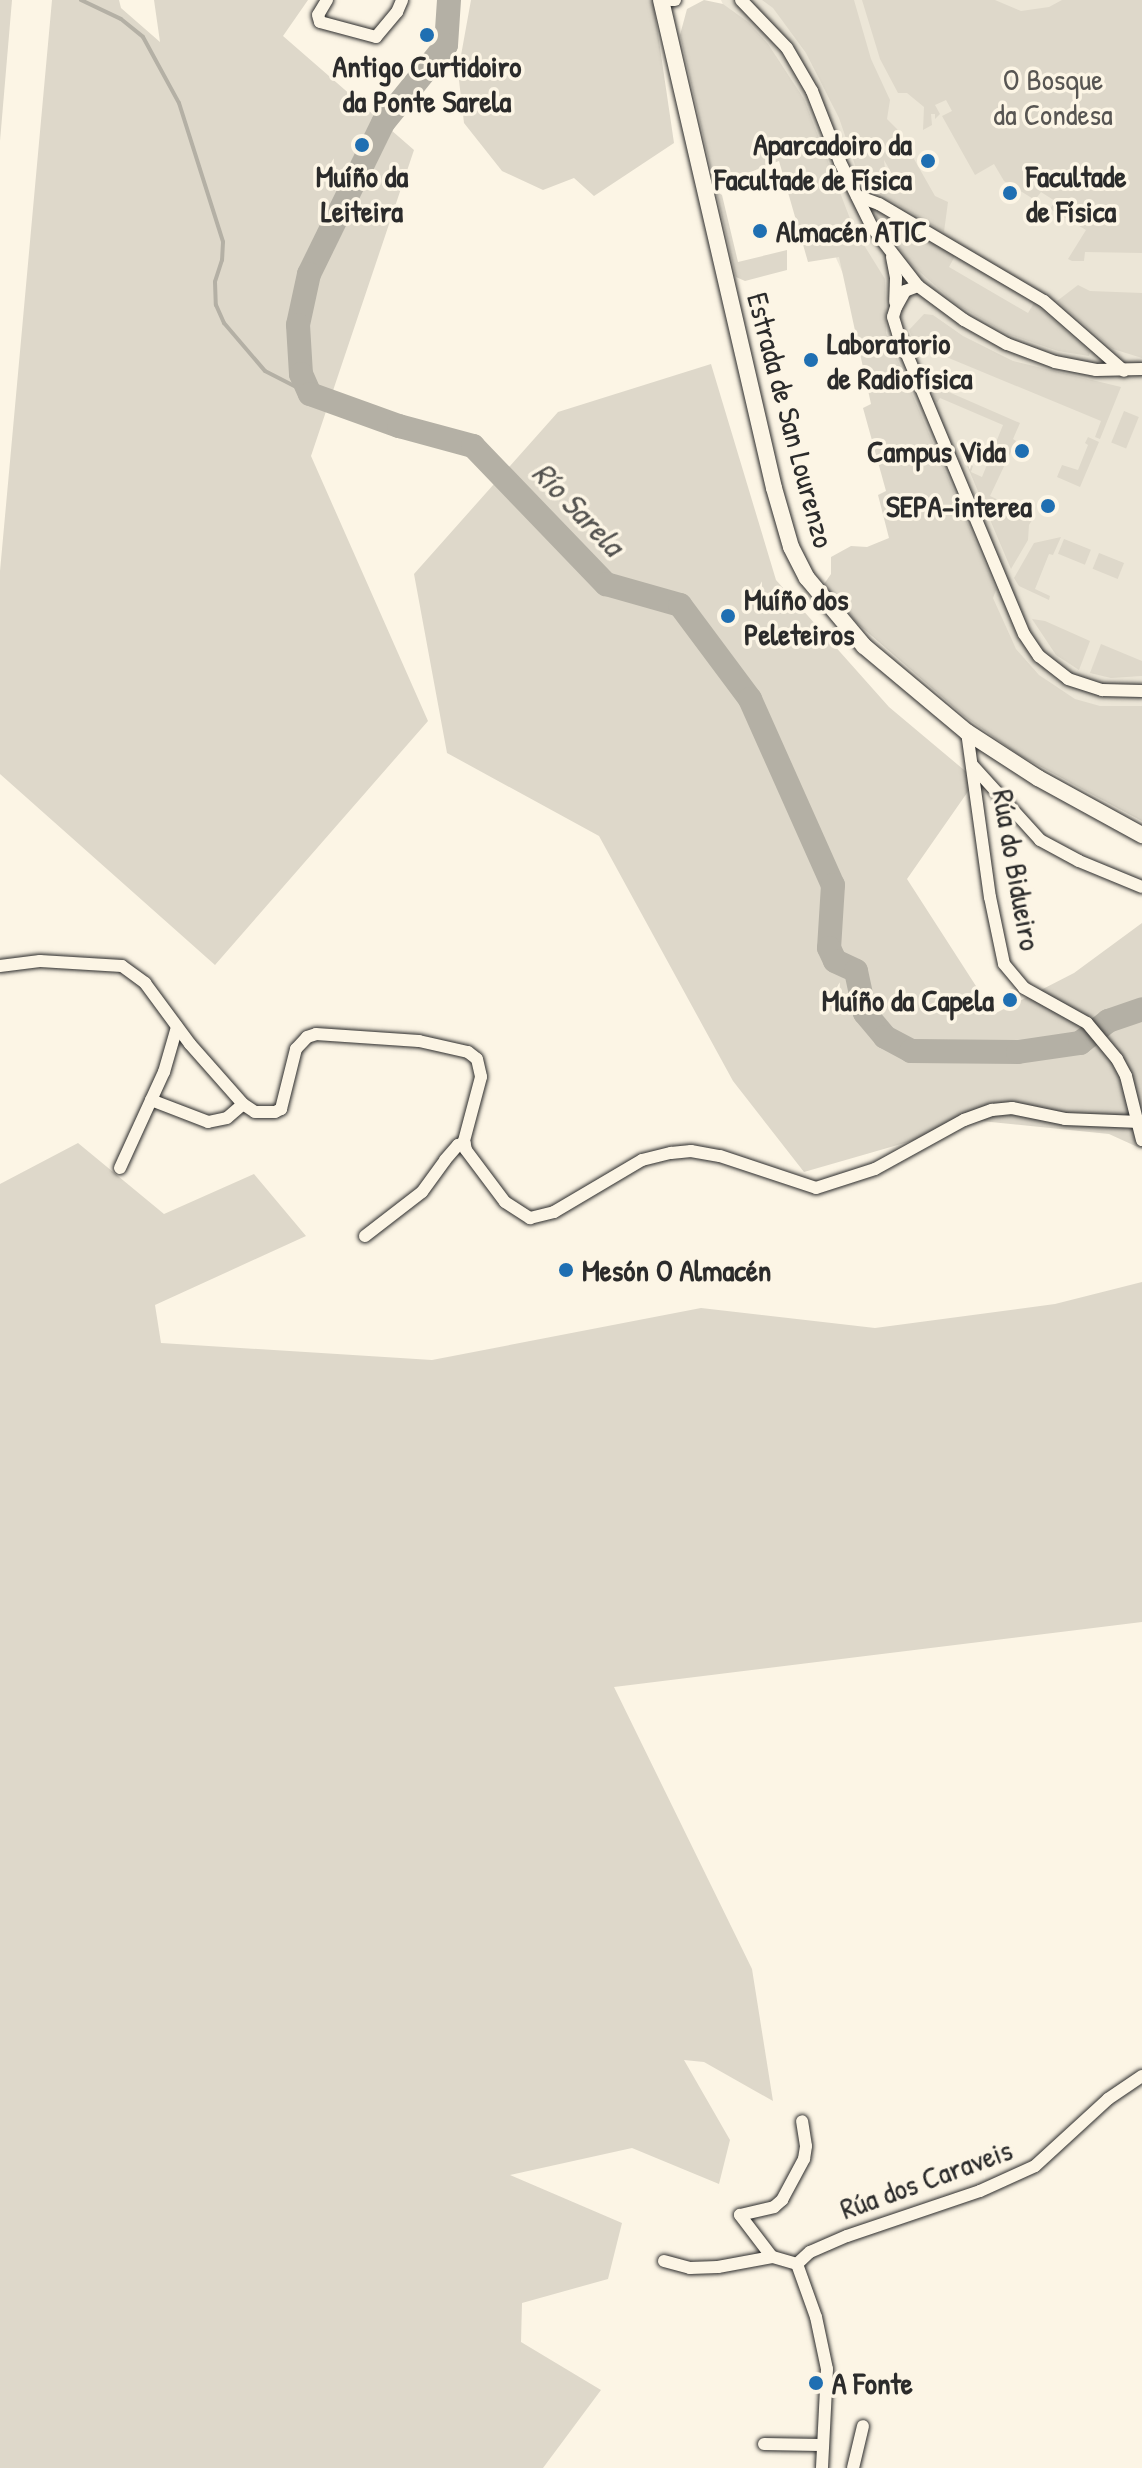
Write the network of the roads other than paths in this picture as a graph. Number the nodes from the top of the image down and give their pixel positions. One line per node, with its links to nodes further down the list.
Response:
1 (327, 0): 2 (street)
2 (402, 0)
3 (661, 0): 13 (street, Estrada de San Lourenzo)
4 (741, 0): 5 (street)
5 (857, 196): 6 (street); 11 (street)
6 (891, 254): 7 (street); 8 (street)
7 (918, 286): 8 (street); 9 (street); 11 (street)
8 (893, 317): 9 (street)
9 (898, 333): 12 (street)
10 (1142, 369): 11 (street)
11 (1124, 371)
12 (1142, 691)
13 (967, 732): 14 (street, Rúa do Bidueiro); 15 (street, Estrada de San Lourenzo)
14 (973, 766): 16 (street); 21 (street, Rúa do Bidueiro)
15 (1142, 835)
16 (1142, 887)
17 (0, 966): 18 (street)
18 (177, 1027): 19 (street); 20 (street)
19 (151, 1100): 20 (street); 24 (street)
20 (243, 1104): 23 (street)
21 (1140, 1122): 22 (street); 23 (street)
22 (1142, 1140)
23 (465, 1143): 25 (street)
24 (120, 1168)
25 (365, 1236)
26 (1142, 2076): 30 (street, Rúa dos Caraveis)
27 (802, 2121): 28 (street)
28 (772, 2257): 29 (street); 30 (street)
29 (664, 2261)
30 (797, 2264): 33 (street)
31 (863, 2426): 35 (street)
32 (764, 2444): 33 (street)
33 (820, 2445): 34 (street)
34 (822, 2468)
35 (853, 2468)

